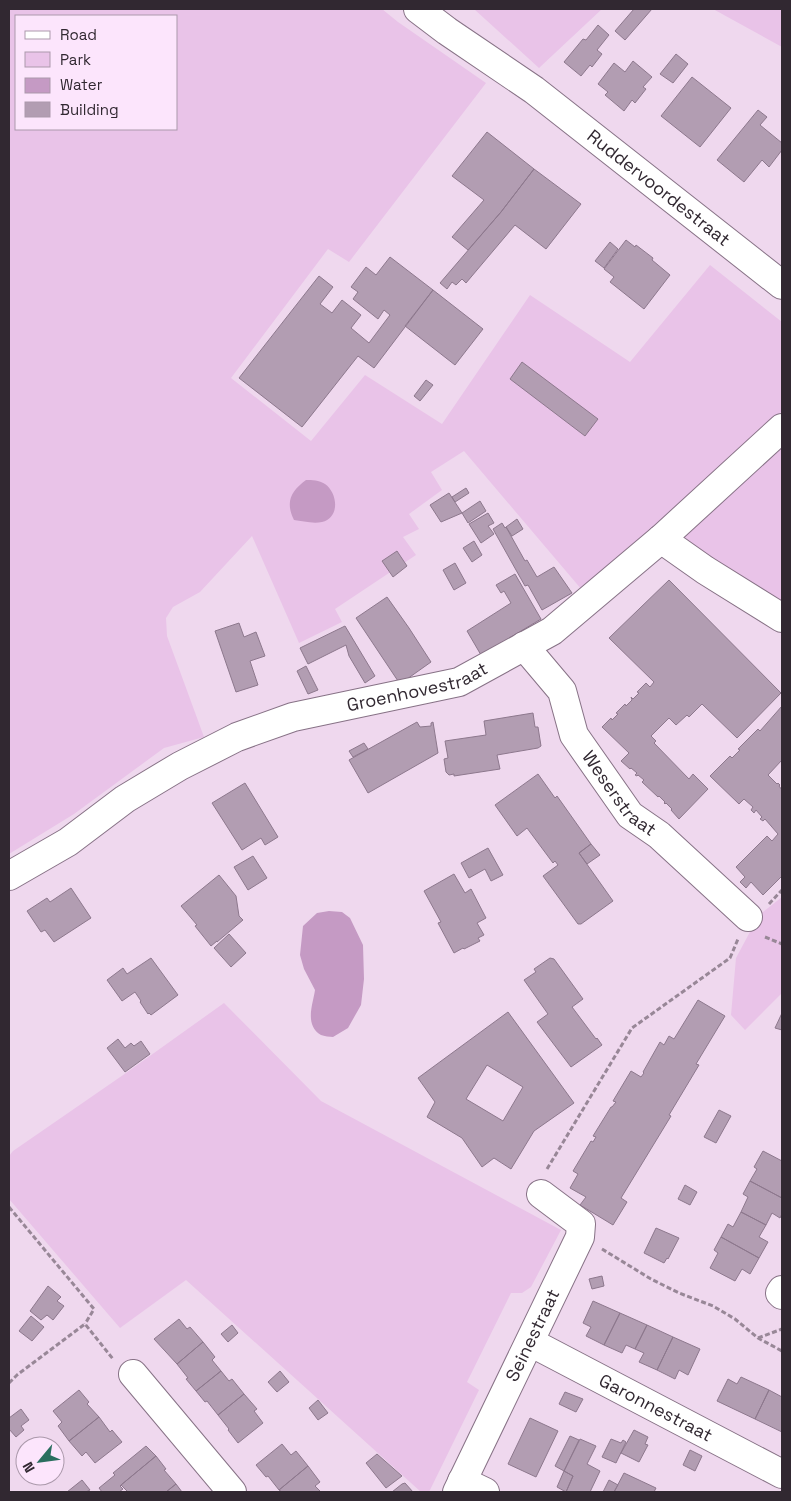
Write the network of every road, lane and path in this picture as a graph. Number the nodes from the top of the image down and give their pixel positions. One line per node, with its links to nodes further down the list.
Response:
1 (418, 9): 3 (street, Ruddervoordestraat)
2 (450, 9): 3 (street, Ruddervoordestraat)
3 (534, 90): 4 (street, Ruddervoordestraat)
4 (782, 285)
5 (782, 428): 6 (street, Groenhovestraat)
6 (661, 539): 7 (street); 8 (street, Groenhovestraat)
7 (782, 618)
8 (524, 646): 9 (street, Groenhovestraat); 10 (street, Weserstraat)
9 (9, 876)
10 (748, 917): 11 (path)
11 (540, 1194): 13 (street)
12 (9, 1206): 16 (path)
13 (580, 1237): 18 (path); 19 (street, Seinestraat)
14 (782, 1290): 15 (street)
15 (782, 1295)
16 (86, 1324): 21 (path); 22 (path)
17 (782, 1330): 18 (path)
18 (758, 1338): 20 (path)
19 (530, 1342): 23 (street, Garonnestraat); 24 (street, Seinestraat)
20 (782, 1351)
21 (133, 1374): 25 (street)
22 (9, 1383)
23 (782, 1474)
24 (468, 1489)
25 (232, 1492)

